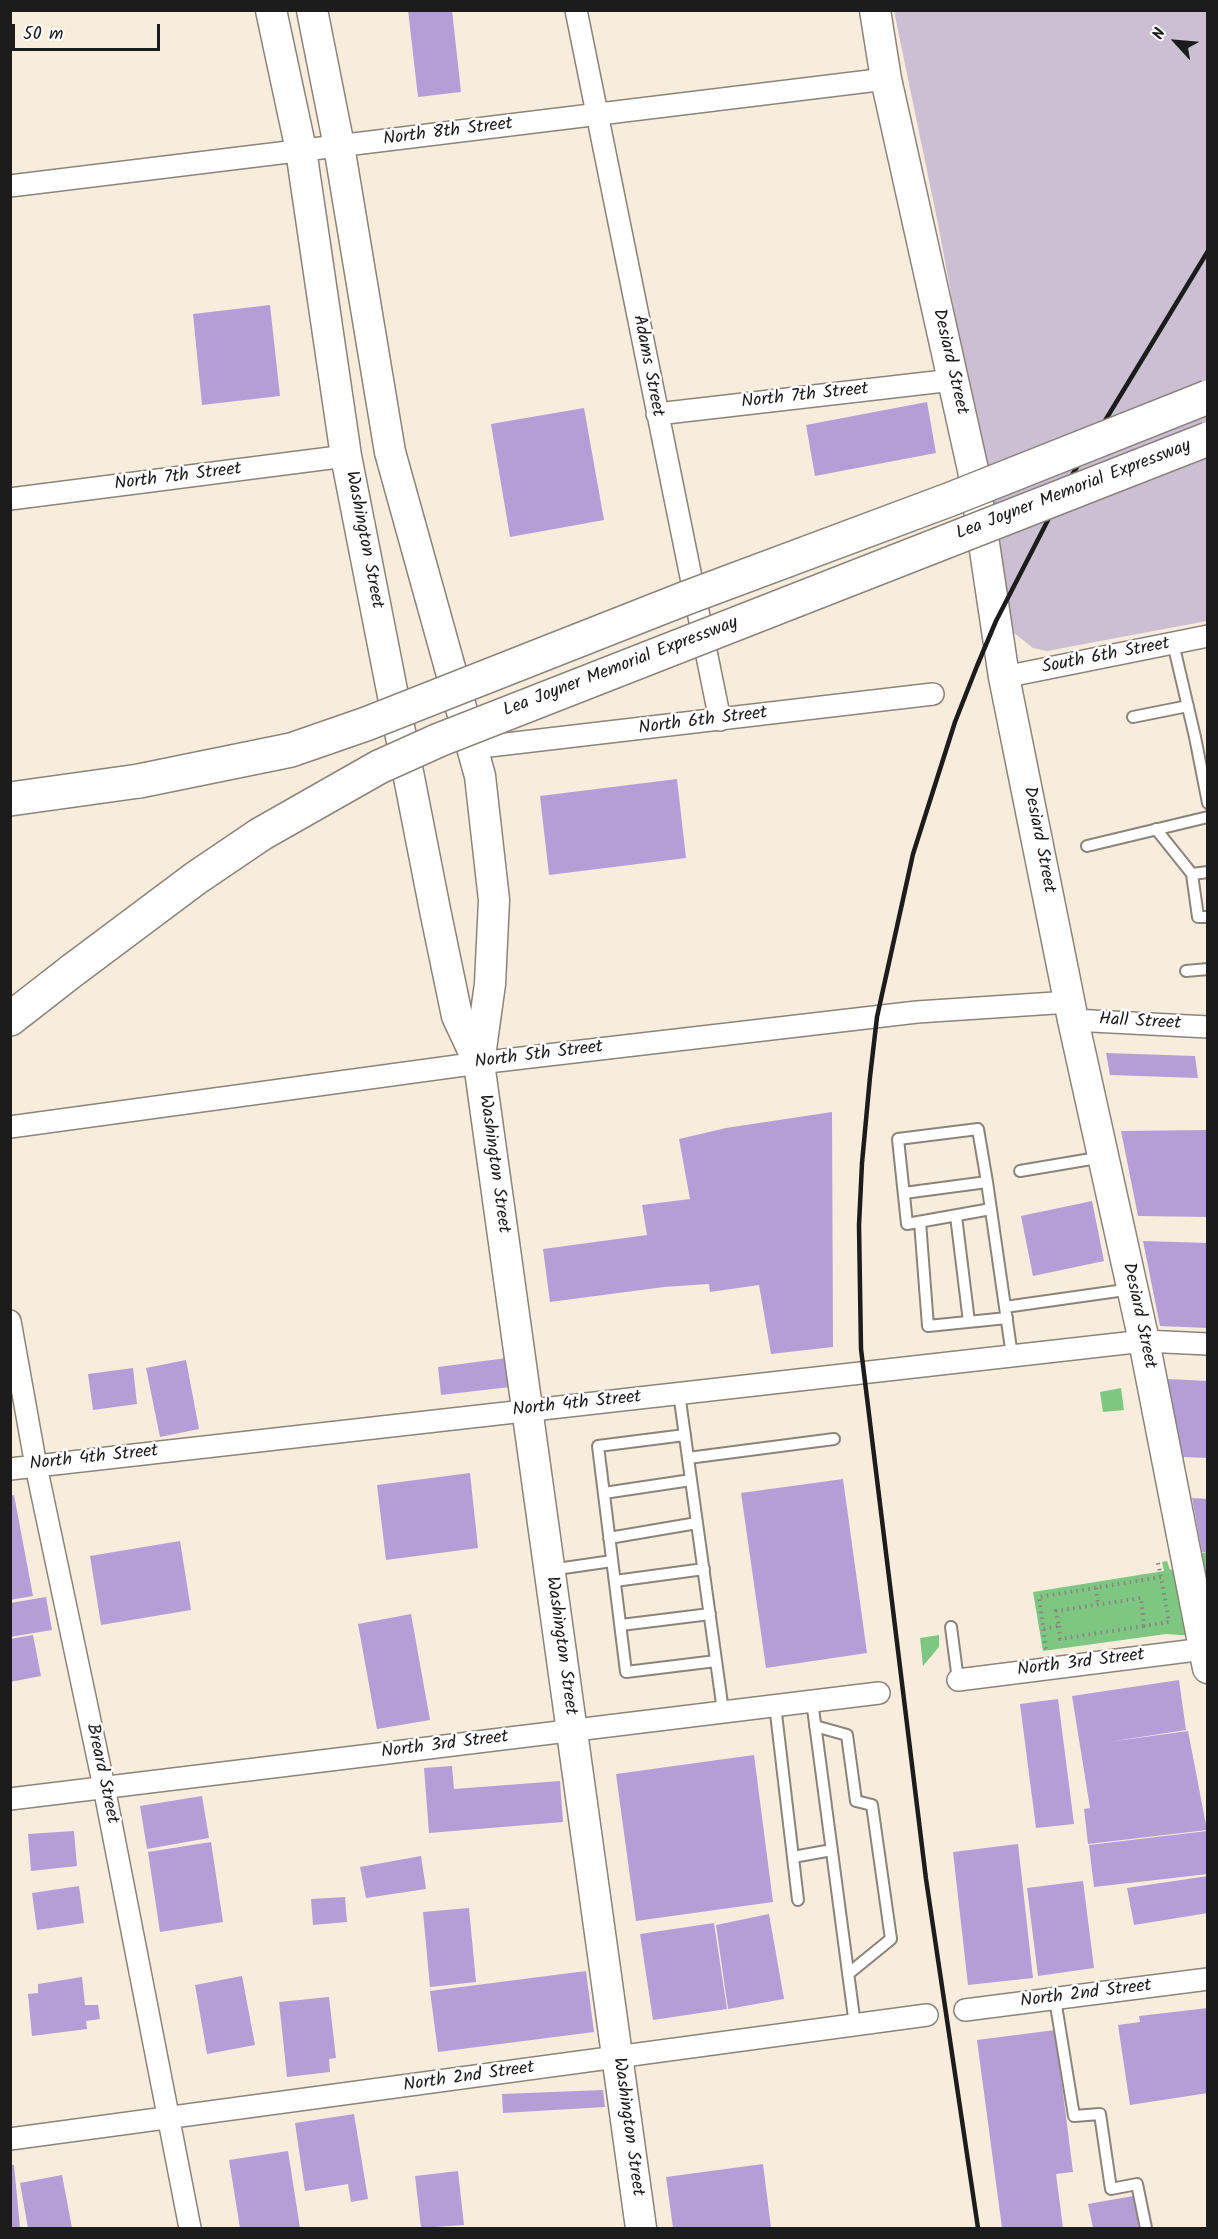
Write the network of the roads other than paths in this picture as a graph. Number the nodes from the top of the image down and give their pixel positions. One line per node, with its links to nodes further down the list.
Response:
1 (271, 10): 8 (street, Washington Street)
2 (312, 10): 7 (street, Washington Street)
3 (576, 10): 6 (street, Adams Street)
4 (875, 10): 5 (street, Desiard Street)
5 (886, 80): 6 (street, North 8th Street); 10 (street, Desiard Street)
6 (598, 114): 7 (street, North 8th Street); 12 (street, Adams Street)
7 (339, 146): 8 (street, North 8th Street); 23 (street, Washington Street)
8 (302, 150): 9 (street, North 8th Street); 14 (street, Washington Street)
9 (10, 186)
10 (953, 380): 12 (street, North 7th Street); 18 (street, Desiard Street)
11 (1208, 397): 25 (main road, Lea Joyner Memorial Expressway, bridge)
12 (657, 414): 22 (street, Adams Street)
13 (1208, 439): 37 (main road, Lea Joyner Memorial Expressway, bridge)
14 (346, 456): 15 (street, North 7th Street); 39 (street, Washington Street)
15 (10, 499)
16 (1208, 636): 17 (street, South 6th Street)
17 (1173, 643): 18 (street, South 6th Street); 20 (lane)
18 (1004, 677): 36 (street, Desiard Street)
19 (933, 694): 22 (street, North 6th Street)
20 (1188, 706): 21 (lane); 27 (lane)
21 (1133, 717)
22 (720, 720): 23 (street, North 6th Street)
23 (472, 748): 39 (street, Washington Street)
24 (10, 777): 25 (main road)
25 (76, 789): 26 (main road)
26 (10, 800)
27 (1208, 803)
28 (1208, 816): 29 (lane)
29 (1156, 829): 30 (lane); 32 (lane)
30 (1087, 846)
31 (1208, 872): 32 (lane)
32 (1192, 874): 33 (lane)
33 (1208, 916)
34 (1208, 969): 35 (lane)
35 (1186, 971)
36 (1071, 1011): 38 (street, Hall Street); 39 (street, North 5th Street); 41 (street, Desiard Street)
37 (10, 1019)
38 (1208, 1027)
39 (479, 1063): 40 (street, North 5th Street); 56 (street, Washington Street)
40 (10, 1127)
41 (1103, 1157): 42 (lane); 48 (street, Desiard Street)
42 (1020, 1171)
43 (987, 1182): 44 (lane); 44 (lane); 45 (lane)
44 (904, 1193): 47 (lane)
45 (991, 1209): 46 (lane); 49 (lane)
46 (956, 1216): 47 (lane); 51 (lane)
47 (920, 1222): 51 (lane)
48 (1132, 1289): 49 (lane); 52 (street, Desiard Street)
49 (1006, 1312): 51 (lane); 54 (lane)
50 (10, 1321): 60 (street, Breard Street)
51 (969, 1322)
52 (1144, 1341): 53 (street, North 4th Street); 54 (street, North 4th Street); 73 (street, Desiard Street)
53 (1208, 1344)
54 (1012, 1356): 55 (street, North 4th Street)
55 (679, 1393): 56 (street, North 4th Street); 57 (lane)
56 (527, 1410): 60 (street, North 4th Street); 68 (street, Washington Street)
57 (685, 1435): 59 (lane); 63 (lane)
58 (834, 1439): 59 (lane)
59 (688, 1458): 62 (lane)
60 (36, 1466): 61 (street, North 4th Street); 82 (street, Breard Street)
61 (10, 1469)
62 (691, 1480): 63 (lane); 64 (lane)
63 (604, 1493): 65 (lane)
64 (697, 1523): 65 (lane); 67 (lane)
65 (609, 1538): 66 (lane)
66 (612, 1561): 68 (lane); 69 (lane)
67 (704, 1569): 69 (lane); 70 (lane)
68 (550, 1571): 81 (street, Washington Street)
69 (615, 1581): 71 (lane)
70 (710, 1614): 71 (lane); 74 (lane)
71 (621, 1625): 74 (lane)
72 (951, 1627): 75 (lane)
73 (1206, 1658): 75 (street, North 3rd Street)
74 (716, 1661): 79 (lane)
75 (958, 1680)
76 (879, 1693): 77 (street, North 3rd Street)
77 (812, 1701): 78 (street, North 3rd Street); 80 (lane)
78 (775, 1705): 79 (street, North 3rd Street); 85 (lane)
79 (723, 1711): 81 (street, North 3rd Street)
80 (815, 1726): 84 (lane); 87 (lane)
81 (572, 1731): 82 (street, North 3rd Street); 93 (street, Washington Street)
82 (104, 1787): 83 (street, North 3rd Street); 94 (street, Breard Street)
83 (10, 1799)
84 (832, 1850): 85 (lane); 87 (lane)
85 (793, 1857): 86 (lane)
86 (798, 1900)
87 (848, 1974): 92 (lane)
88 (1208, 1979): 89 (street, North 2nd Street)
89 (1055, 1999): 90 (street, North 2nd Street); 98 (lane)
90 (965, 2010)
91 (927, 2015): 92 (street, North 2nd Street)
92 (855, 2025): 93 (street, North 2nd Street)
93 (617, 2058): 94 (street, North 2nd Street); 97 (street, Washington Street)
94 (168, 2118): 95 (street, North 2nd Street); 96 (street, Breard Street)
95 (10, 2139)
96 (190, 2229)
97 (641, 2229)
98 (1146, 2229)

